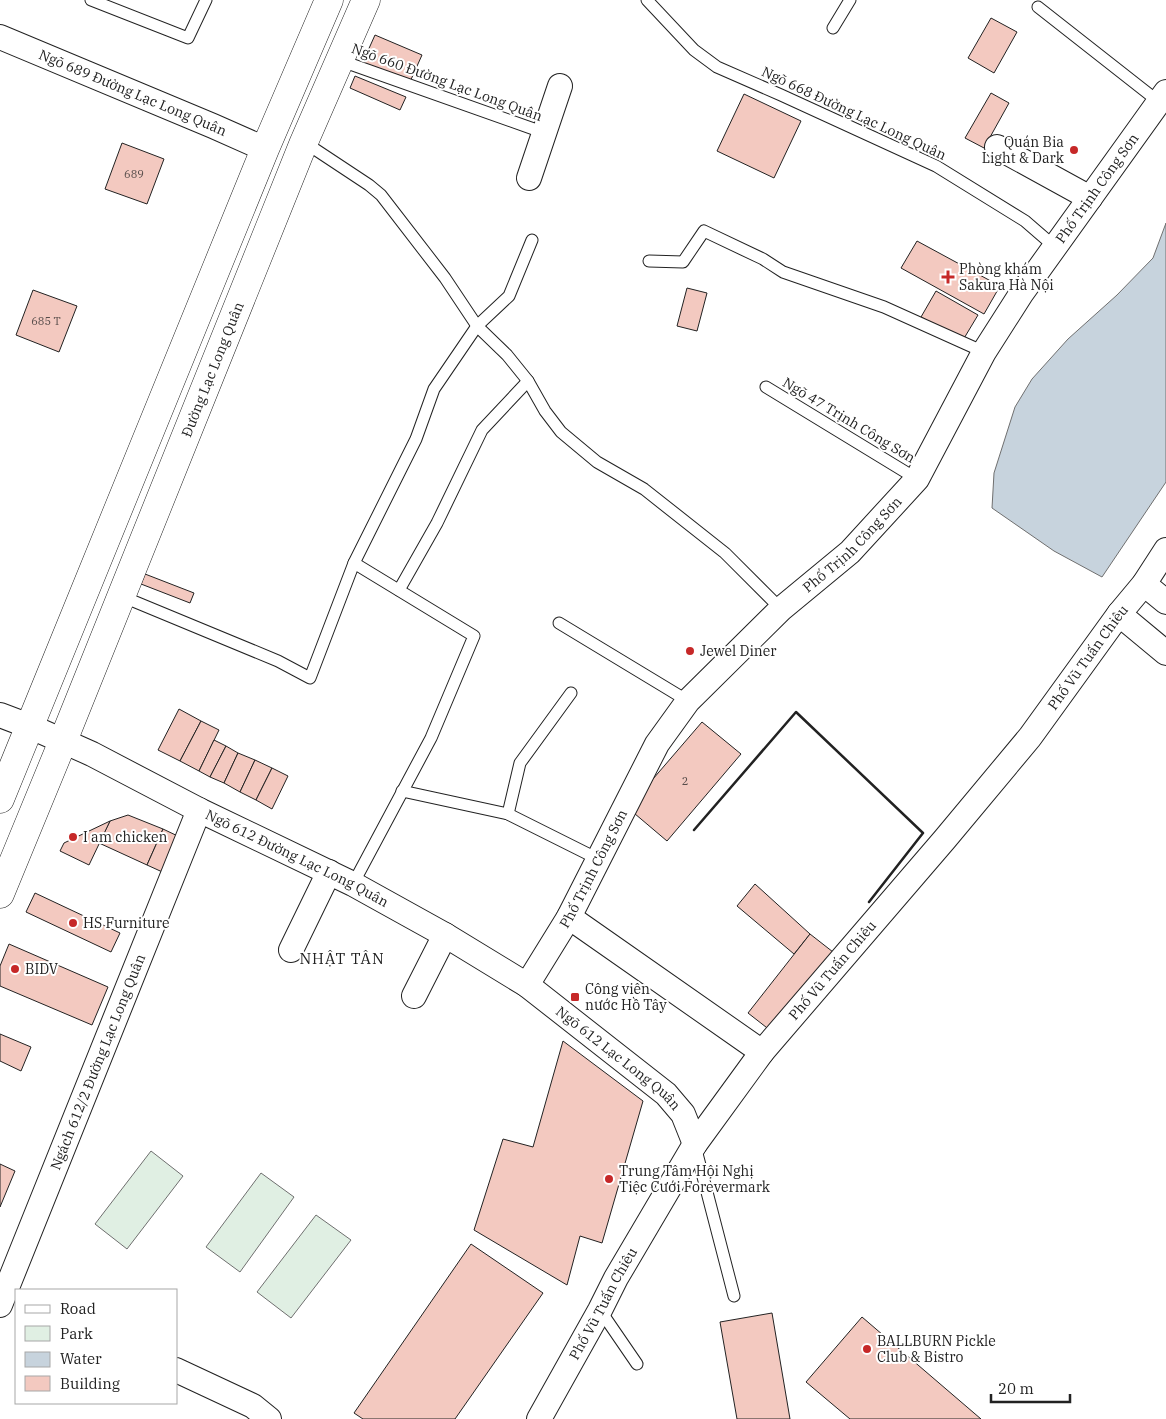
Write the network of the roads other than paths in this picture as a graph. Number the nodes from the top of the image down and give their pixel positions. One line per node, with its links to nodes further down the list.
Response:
1 (91, 0): 2 (lane)
2 (206, 0)
3 (329, 0): 16 (main road)
4 (366, 0): 10 (main road, Đường Lạc Long Quân)
5 (647, 0): 20 (lane, Ngõ 668 Đường Lạc Long Quân)
6 (850, 0): 8 (lane)
7 (1038, 7): 12 (lane)
8 (833, 28)
9 (0, 37): 16 (street, Ngõ 689 Đường Lạc Long Quân)
10 (339, 60): 13 (lane, Ngõ 660 Đường Lạc Long Quân); 14 (main road, Đường Lạc Long Quân)
11 (560, 86): 13 (street)
12 (1162, 97): 18 (street, Phố Trịnh Công Sơn)
13 (545, 133): 17 (street)
14 (304, 142): 22 (lane); 31 (main road, Đường Lạc Long Quân)
15 (998, 147): 18 (street)
16 (265, 149): 40 (main road)
17 (529, 178)
18 (1090, 198): 20 (street, Phố Trịnh Công Sơn)
19 (532, 240): 22 (lane)
20 (1055, 247): 23 (street, Phố Trịnh Công Sơn)
21 (650, 261): 23 (lane)
22 (477, 326): 24 (lane); 28 (lane)
23 (984, 352): 26 (street, Phố Trịnh Công Sơn)
24 (528, 381): 30 (lane); 33 (lane)
25 (766, 387): 26 (lane, Ngõ 47 Trịnh Công Sơn)
26 (917, 479): 33 (street, Phố Trịnh Công Sơn)
27 (1166, 550): 29 (street, Phố Vũ Tuấn Chiêu)
28 (354, 563): 30 (lane); 31 (lane)
29 (1144, 584): 32 (street); 34 (street, Phố Vũ Tuấn Chiêu)
30 (399, 590): 42 (lane)
31 (121, 596): 41 (main road, Đường Lạc Long Quân)
32 (1166, 602)
33 (781, 609): 38 (street, Phố Trịnh Công Sơn)
34 (1119, 614): 36 (street); 55 (street, Phố Vũ Tuấn Chiêu)
35 (559, 623): 38 (lane)
36 (1166, 653)
37 (571, 693): 45 (lane)
38 (688, 701): 46 (street, Phố Trịnh Công Sơn)
39 (0, 715): 40 (street)
40 (29, 726): 41 (street); 43 (main road)
41 (63, 741): 44 (street, Ngõ 612 Đường Lạc Long Quân); 49 (main road, Đường Lạc Long Quân)
42 (402, 790): 45 (lane); 48 (lane)
43 (0, 799)
44 (198, 810): 47 (street, Ngõ 612 Đường Lạc Long Quân); 57 (street, Ngách 612/2 Đường Lạc Long Quân)
45 (508, 814): 46 (lane)
46 (598, 859): 50 (street, Phố Trịnh Công Sơn)
47 (329, 872): 48 (street, Ngõ 612 Đường Lạc Long Quân); 52 (street)
48 (353, 884): 51 (street, Ngõ 612 Đường Lạc Long Quân)
49 (0, 894)
50 (570, 917): 53 (street, Phố Trịnh Công Sơn); 55 (street)
51 (445, 935): 53 (street, Ngõ 612 Đường Lạc Long Quân); 54 (street)
52 (291, 950)
53 (527, 985): 56 (street, Ngõ 612 Lạc Long Quân)
54 (414, 996)
55 (762, 1052): 56 (street, Phố Vũ Tuấn Chiêu)
56 (695, 1144): 58 (lane); 59 (street, Phố Vũ Tuấn Chiêu)
57 (6, 1291)
58 (734, 1296)
59 (600, 1310): 60 (lane); 63 (street, Phố Vũ Tuấn Chiêu)
60 (637, 1364)
61 (178, 1371): 62 (street)
62 (269, 1419)
63 (539, 1419)

